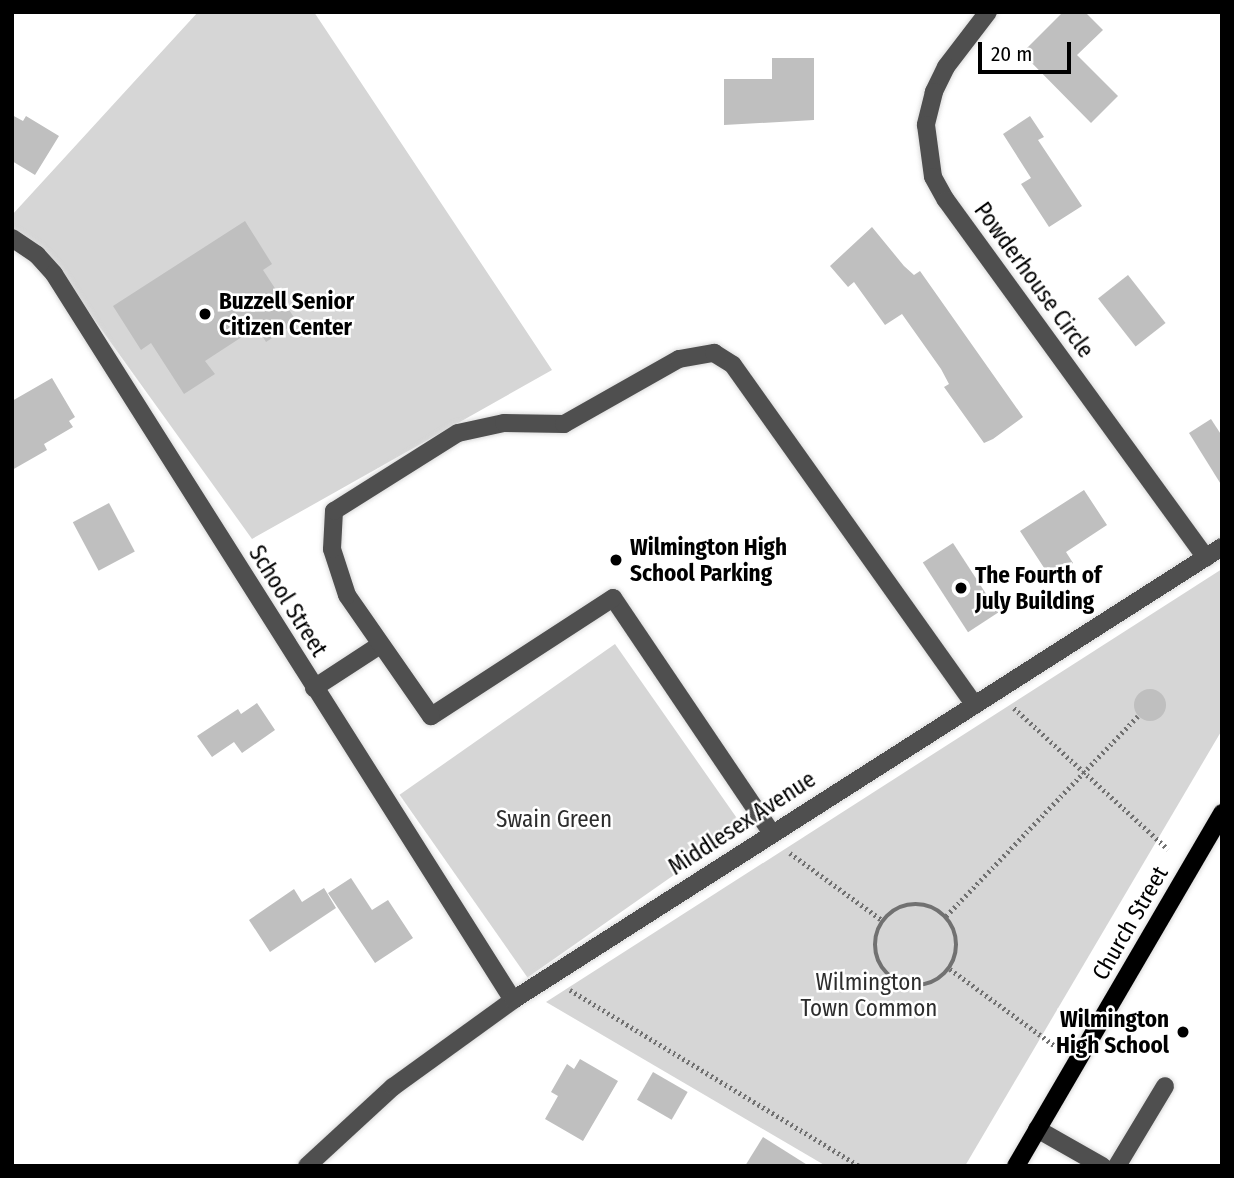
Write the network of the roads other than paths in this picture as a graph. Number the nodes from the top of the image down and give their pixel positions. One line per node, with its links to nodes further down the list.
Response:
1 (988, 12): 4 (street, Powderhouse Circle)
2 (12, 239): 6 (street, School Street)
3 (1222, 547): 4 (street, Middlesex Avenue)
4 (1206, 558): 7 (street, Middlesex Avenue)
5 (380, 645): 6 (street); 7 (street); 9 (street)
6 (314, 688): 10 (street, School Street)
7 (975, 705): 9 (street, Middlesex Avenue)
8 (1222, 813): 12 (main road, Church Street)
9 (771, 832): 10 (street, Middlesex Avenue)
10 (513, 1000): 13 (street, Middlesex Avenue)
11 (1165, 1086): 16 (street)
12 (1037, 1129): 14 (main road, Church Street); 15 (street)
13 (307, 1166)
14 (1016, 1166)
15 (1102, 1166)
16 (1117, 1166)

